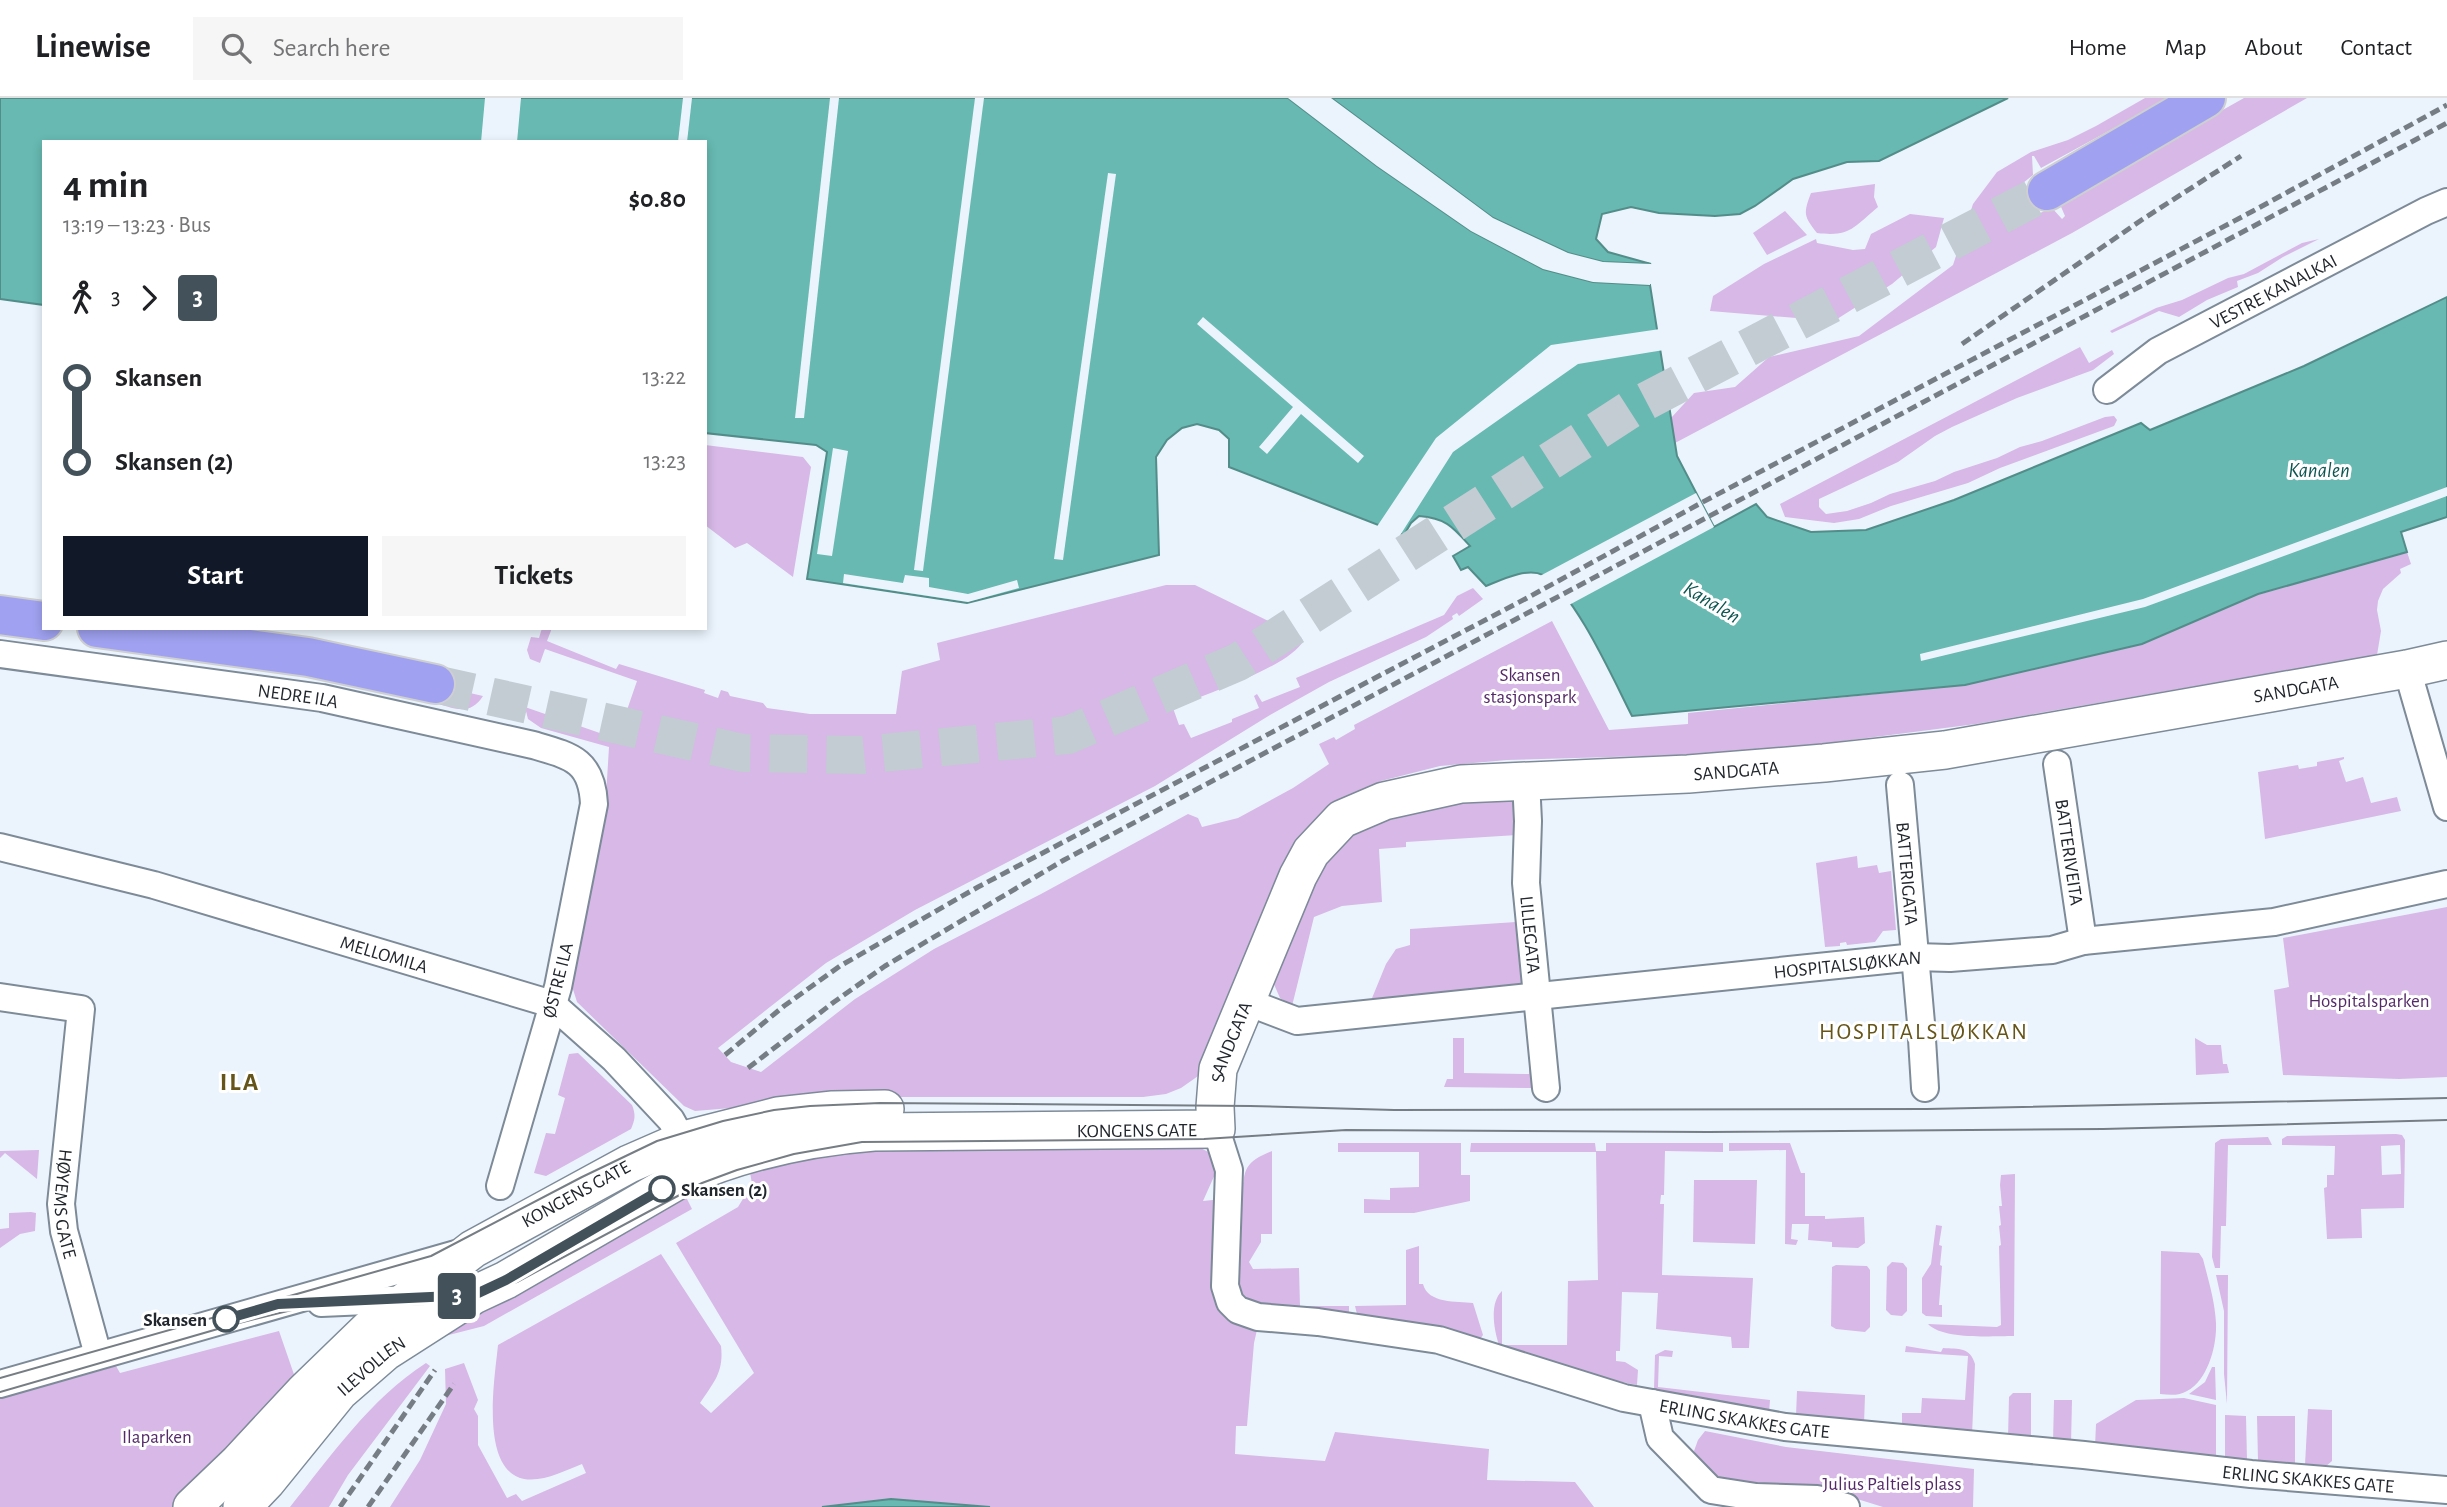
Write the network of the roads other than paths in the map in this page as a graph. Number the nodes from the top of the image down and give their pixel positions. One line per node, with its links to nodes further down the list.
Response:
1 (2206, 98): 2 (highway)
2 (2047, 191)
3 (2447, 202): 4 (street, VESTRE KANALKAI)
4 (2107, 390)
5 (0, 615): 6 (highway)
6 (42, 621)
7 (112, 630): 11 (highway)
8 (0, 654): 13 (street, NEDRE ILA)
9 (2447, 660): 10 (main road, SANDGATA)
10 (2407, 669): 14 (main road, SANDGATA); 16 (street)
11 (435, 684)
12 (2057, 764): 19 (street, BATTERIVEITA)
13 (587, 770): 23 (street, ØSTRE ILA)
14 (1526, 781): 21 (street, LILLEGATA); 24 (main road, SANDGATA)
15 (1900, 785): 20 (street, BATTERIGATA)
16 (2447, 807)
17 (0, 847): 23 (street, MELLOMILA)
18 (2447, 884): 19 (street, HOSPITALSLØKKAN)
19 (2083, 941): 20 (street, HOSPITALSLØKKAN)
20 (1915, 957): 21 (street, HOSPITALSLØKKAN); 26 (street, BATTERIGATA)
21 (1538, 995): 24 (street, HOSPITALSLØKKAN); 25 (street, LILLEGATA)
22 (0, 997): 35 (street, HØYEMS GATE)
23 (552, 1004): 28 (street, MELLOMILA); 29 (street, ØSTRE ILA)
24 (1259, 1007): 27 (main road, SANDGATA)
25 (1546, 1088)
26 (1925, 1088)
27 (1216, 1118): 28 (main road, KONGENS GATE); 37 (street, ERLING SKAKKES GATE)
28 (691, 1156): 30 (main road, KONGENS GATE); 32 (main road, KONGENS GATE)
29 (500, 1186)
30 (514, 1227): 31 (main road, ILEVOLLEN)
31 (473, 1249): 33 (main road, ILEVOLLEN); 34 (street, ILEVOLLEN)
32 (474, 1295): 33 (street, ILEVOLLEN); 40 (main road, ILEVOLLEN)
33 (408, 1299): 34 (street, ILEVOLLEN); 39 (main road, ILEVOLLEN)
34 (278, 1304): 35 (street, ILEVOLLEN)
35 (99, 1355): 36 (street, ILEVOLLEN)
36 (0, 1384)
37 (1652, 1404): 38 (street, ERLING SKAKKES GATE); 41 (street)
38 (2447, 1490)
39 (192, 1507)
40 (242, 1507)
41 (1846, 1507)

